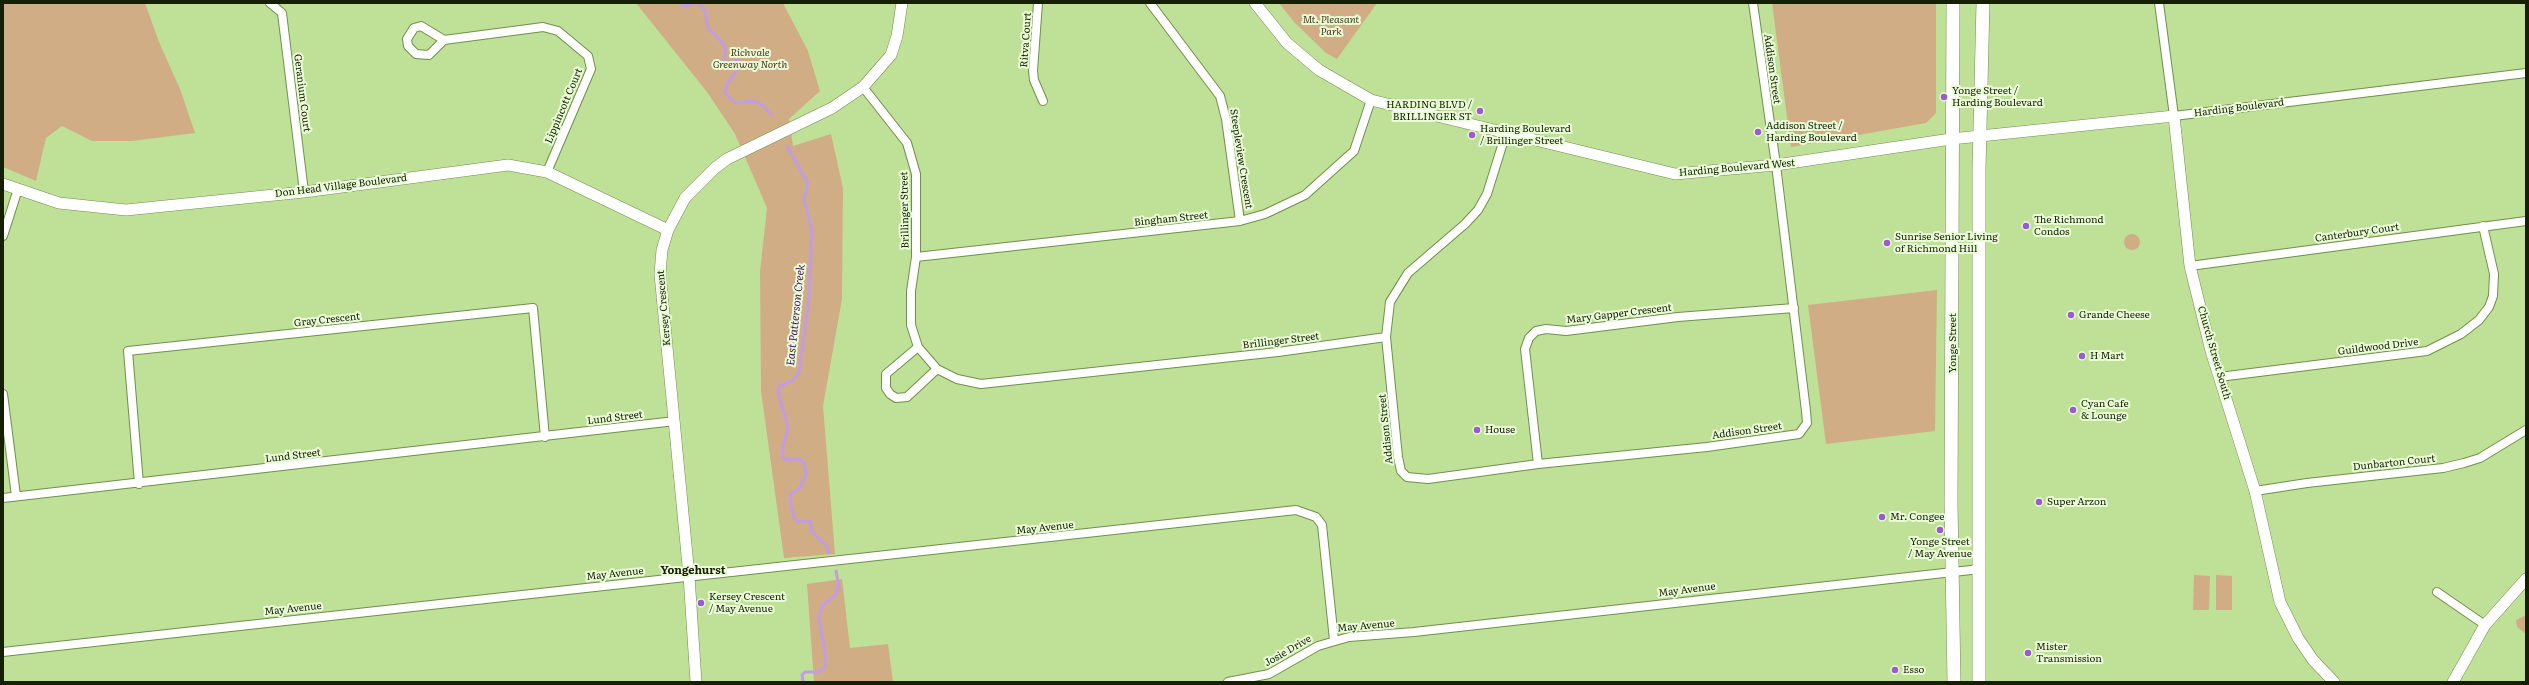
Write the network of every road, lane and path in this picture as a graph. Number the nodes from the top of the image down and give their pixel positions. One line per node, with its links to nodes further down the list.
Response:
1 (270, 3): 23 (street, Geranium Court)
2 (902, 3): 12 (street, Kersey Crescent)
3 (1038, 3): 14 (street, Ritva Court)
4 (1150, 3): 24 (street, Steepleview Crescent)
5 (1255, 3): 13 (street, Harding Boulevard West)
6 (1753, 3): 19 (street, Addison Street)
7 (1953, 3): 18 (main road, Yonge Street)
8 (1983, 3): 17 (main road)
9 (2159, 3): 15 (street, Church Street South)
10 (444, 40): 10 (street); 20 (street, Lippincott Court)
11 (2526, 73): 15 (street, Harding Boulevard)
12 (863, 87): 27 (street, Kersey Crescent); 29 (street, Brillinger Street)
13 (1371, 100): 16 (street, Harding Boulevard West); 24 (street, Bingham Street)
14 (1043, 101)
15 (2174, 116): 17 (street, Harding Boulevard); 30 (street, Church Street South)
16 (1506, 133): 19 (street, Harding Boulevard West); 32 (street)
17 (1980, 137): 18 (street, Harding Boulevard); 45 (main road)
18 (1951, 139): 19 (street, Harding Boulevard West); 46 (main road, Yonge Street)
19 (1776, 165): 31 (street, Addison Street)
20 (547, 172): 23 (street, Don Head Village Boulevard); 27 (street, Don Head Village Boulevard)
21 (3, 184): 22 (street, Don Head Village Boulevard)
22 (18, 189): 23 (street, Don Head Village Boulevard); 28 (street)
23 (304, 192)
24 (1240, 221): 29 (street, Bingham Street)
25 (2526, 221): 26 (street, Canterbury Court)
26 (2483, 226): 30 (street, Canterbury Court); 35 (street, Guildwood Drive)
27 (668, 230): 37 (street, Kersey Crescent)
28 (3, 236)
29 (916, 257): 33 (street, Brillinger Street)
30 (2190, 266): 35 (street, Church Street South)
31 (1794, 308): 40 (street, Addison Street); 40 (street, Mary Gapper Crescent)
32 (1386, 337): 34 (street, Brillinger Street); 40 (street, Addison Street)
33 (918, 347): 34 (street, Brillinger Street); 34 (street)
34 (936, 369)
35 (2219, 377): 42 (street, Church Street South)
36 (3, 394): 43 (street)
37 (674, 421): 39 (street, Lund Street); 47 (street, Kersey Crescent)
38 (2526, 430): 42 (street, Dunbarton Court)
39 (545, 437): 41 (street, Lund Street); 41 (street, Gray Crescent)
40 (1538, 464)
41 (139, 484): 43 (street, Lund Street)
42 (2255, 491): 57 (street, Church Street South)
43 (16, 496): 44 (street, Lund Street)
44 (3, 498)
45 (1980, 569): 46 (street, May Avenue); 56 (main road)
46 (1951, 571): 51 (street, May Avenue); 55 (main road, Yonge Street)
47 (688, 576): 51 (street, May Avenue); 52 (street, May Avenue); 53 (street, Kersey Crescent)
48 (2526, 579): 50 (street)
49 (2437, 592): 50 (street)
50 (2485, 625): 58 (street)
51 (1334, 640): 54 (street, Josie Drive)
52 (3, 652)
53 (696, 682)
54 (1228, 682)
55 (1954, 682)
56 (1980, 682)
57 (2334, 682)
58 (2453, 682)

